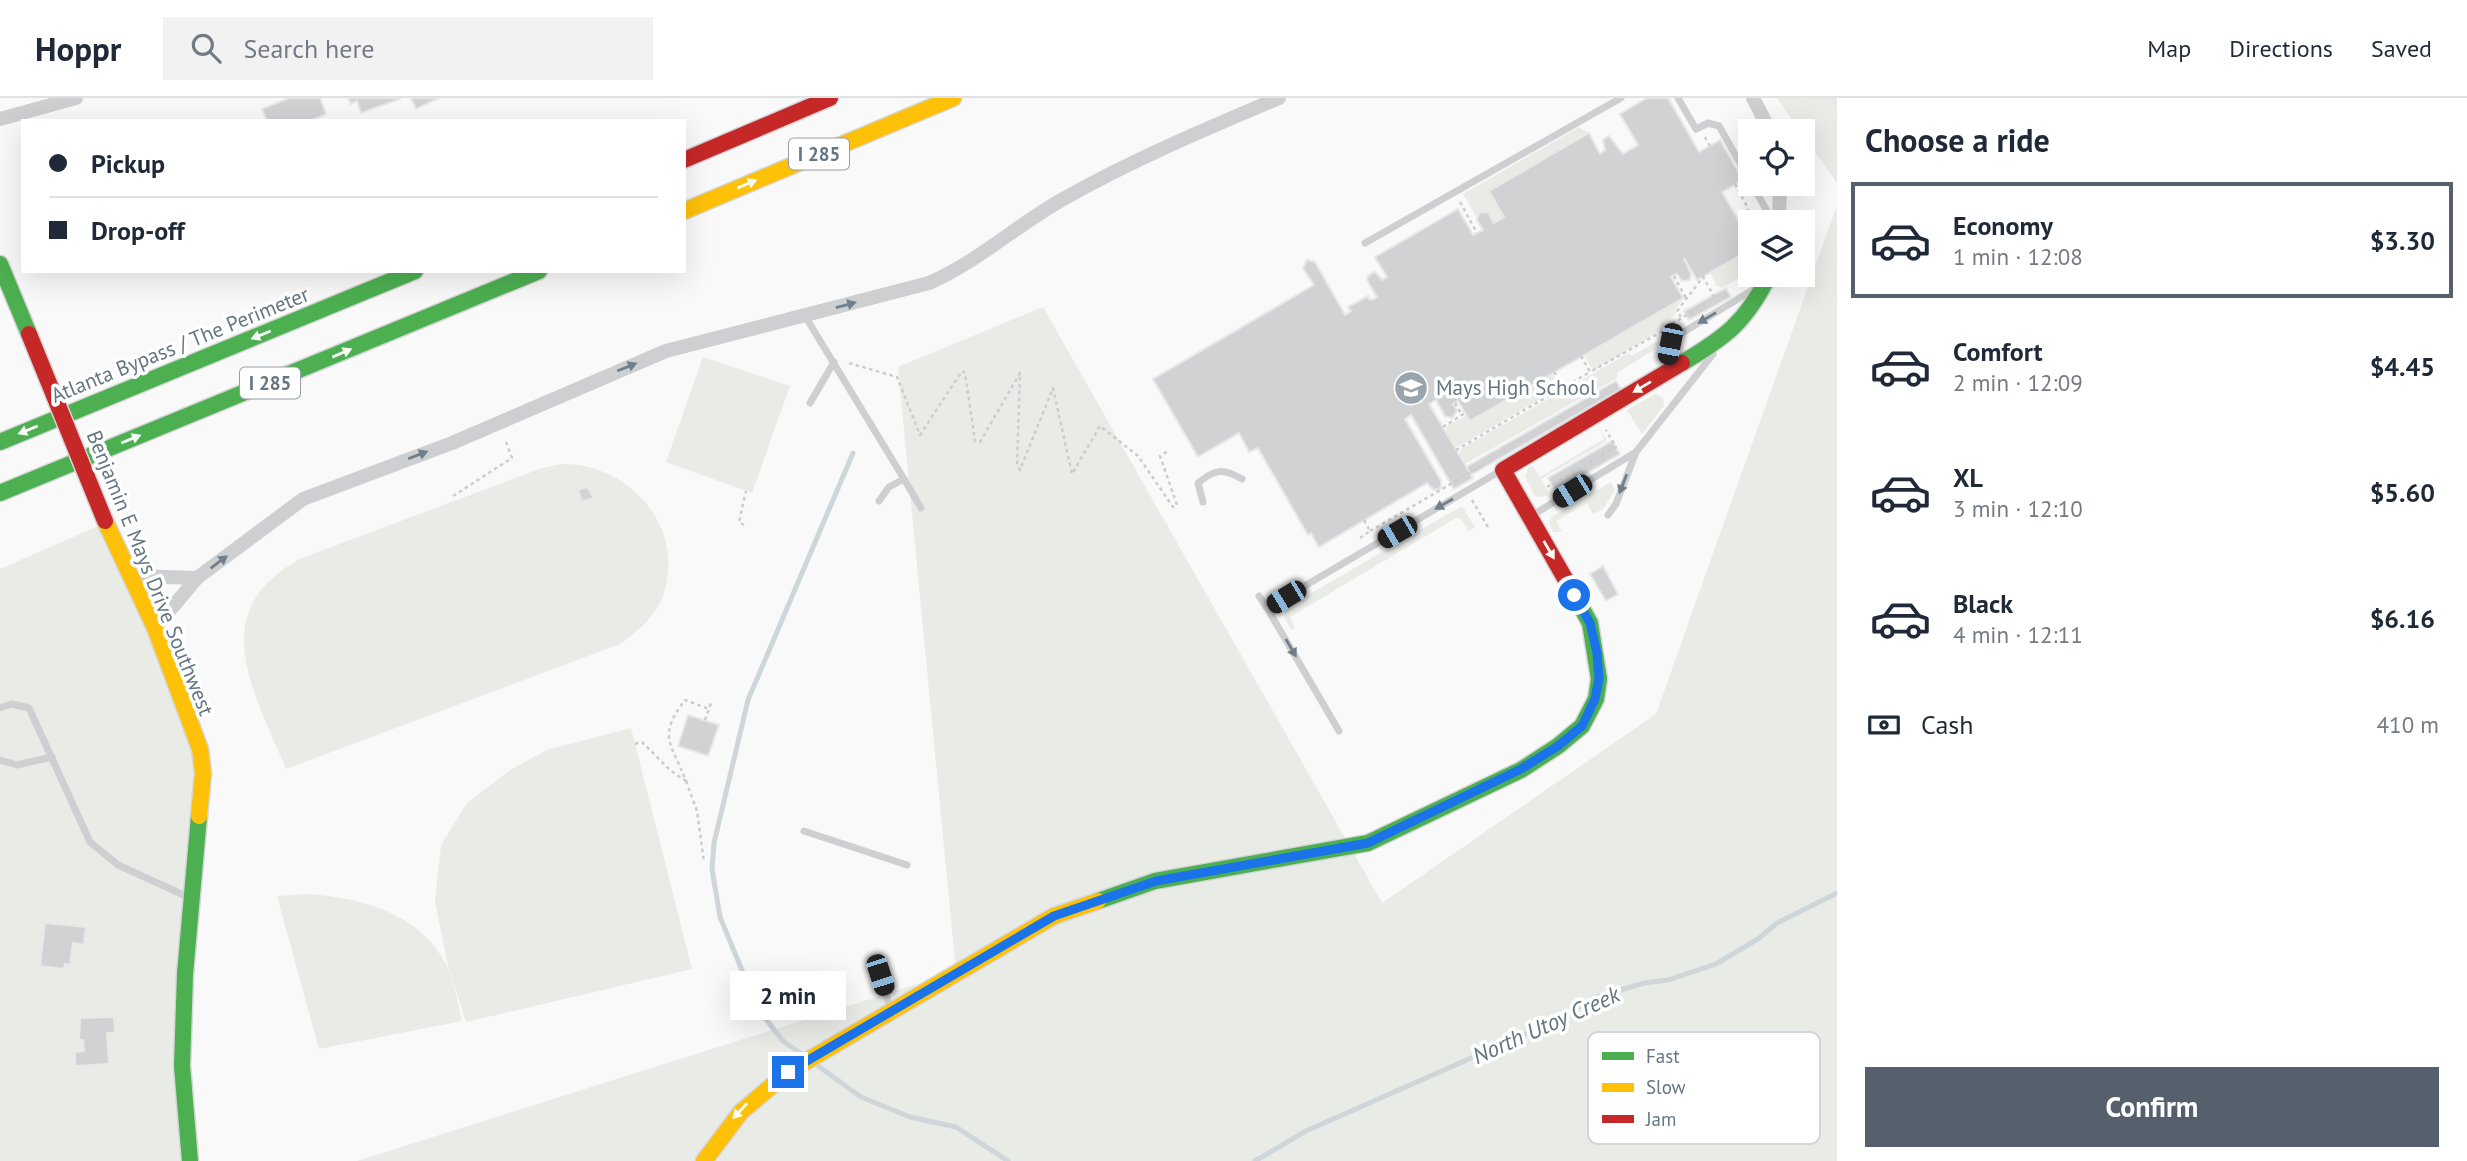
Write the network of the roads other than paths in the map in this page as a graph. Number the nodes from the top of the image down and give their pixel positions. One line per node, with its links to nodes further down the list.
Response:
1 (76, 98): 8 (street)
2 (830, 98): 10 (main road, I 285)
3 (953, 98): 12 (main road, I 285, one-way to 3)
4 (1279, 98): 19 (street, one-way to 4)
5 (1621, 98): 13 (lane)
6 (1678, 98): 11 (lane)
7 (1753, 98): 9 (street)
8 (0, 118)
9 (1764, 119)
10 (686, 159)
11 (1738, 160)
12 (686, 210)
13 (1365, 243)
14 (0, 264): 35 (main road, Benjamin E Mays Drive Southwest, bridge)
15 (410, 273): 24 (main road, Atlanta Bypass / The Perimeter / I 285, one-way to 24)
16 (534, 273): 29 (main road, I 285, one-way to 16)
17 (1754, 287): 22 (lane, one-way to 22)
18 (1763, 287): 20 (main road)
19 (805, 316): 21 (lane); 36 (street, one-way to 19)
20 (1726, 337): 22 (main road); 25 (lane)
21 (834, 362): 23 (lane); 27 (lane)
22 (1664, 374): 26 (main road, one-way to 26)
23 (810, 404)
24 (0, 442)
25 (1636, 452): 33 (lane, one-way to 33); 34 (lane)
26 (1503, 470): 34 (main road); 38 (lane, one-way to 38)
27 (904, 479): 30 (lane); 32 (lane)
28 (1242, 479): 31 (lane)
29 (0, 493)
30 (878, 501)
31 (1203, 502)
32 (920, 508)
33 (1608, 515)
34 (1530, 517): 48 (main road, one-way to 48)
35 (131, 576): 36 (street); 39 (main road, Benjamin E Mays Drive Southwest)
36 (197, 578): 39 (street)
37 (1259, 596): 38 (lane)
38 (1267, 608): 41 (lane, one-way to 41)
39 (155, 628): 46 (main road, Benjamin E Mays Drive Southwest)
40 (0, 708): 42 (lane)
41 (1339, 731)
42 (52, 757): 43 (lane); 46 (lane)
43 (0, 760)
44 (804, 831): 45 (lane)
45 (907, 865)
46 (192, 898): 49 (main road, Benjamin E Mays Drive Southwest)
47 (874, 958): 48 (lane)
48 (892, 1011): 50 (main road, one-way to 50)
49 (190, 1161)
50 (704, 1161)

